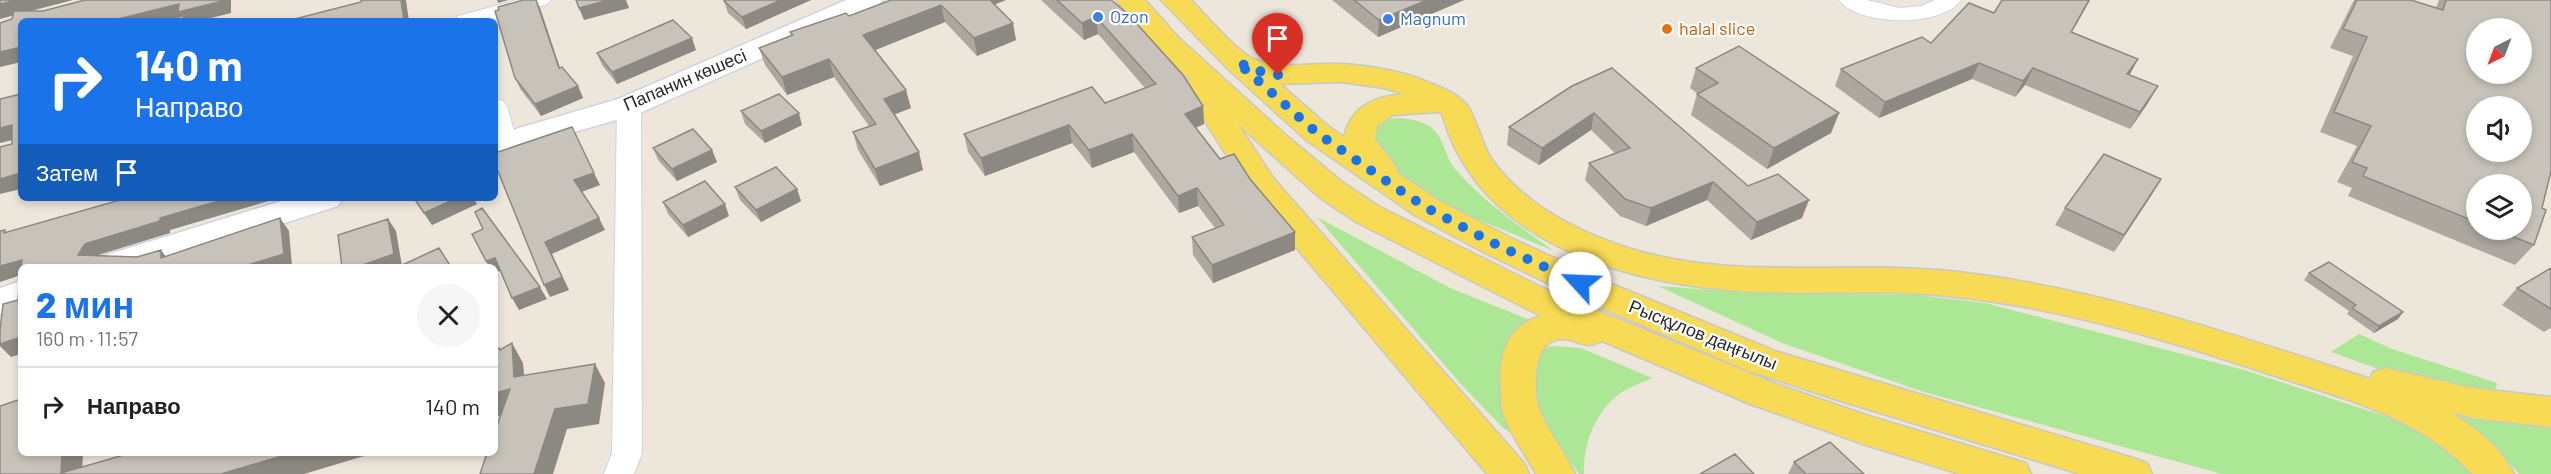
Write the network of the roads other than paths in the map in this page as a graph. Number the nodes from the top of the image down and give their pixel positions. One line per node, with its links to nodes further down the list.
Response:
1 (540, 0): 7 (street)
2 (869, 0): 11 (main road, Папанин көшесі)
3 (1130, 0): 8 (main road, Рысқұлов даңғылы)
4 (1176, 0): 9 (main road, Рысқұлов даңғылы)
5 (1850, 0): 6 (street)
6 (1950, 0)
7 (467, 16)
8 (1168, 43): 18 (main road, Рысқұлов даңғылы); 22 (main road)
9 (1237, 62): 10 (main road); 13 (main road, Рысқұлов даңғылы)
10 (1442, 102): 13 (main road); 19 (main road)
11 (629, 106): 12 (main road, Папанин көшесі); 21 (street)
12 (500, 143)
13 (1398, 189): 18 (main road, Рысқұлов даңғылы)
14 (317, 201): 15 (main road)
15 (118, 264)
16 (18, 295): 17 (main road)
17 (0, 301)
18 (1669, 338): 23 (main road); 24 (main road, Рысқұлов даңғылы); 25 (main road, Рысқұлов даңғылы)
19 (2226, 346): 20 (main road); 26 (main road)
20 (2551, 412)
21 (619, 474)
22 (1510, 474)
23 (1556, 474)
24 (2012, 474)
25 (2133, 474)
26 (2495, 474)

